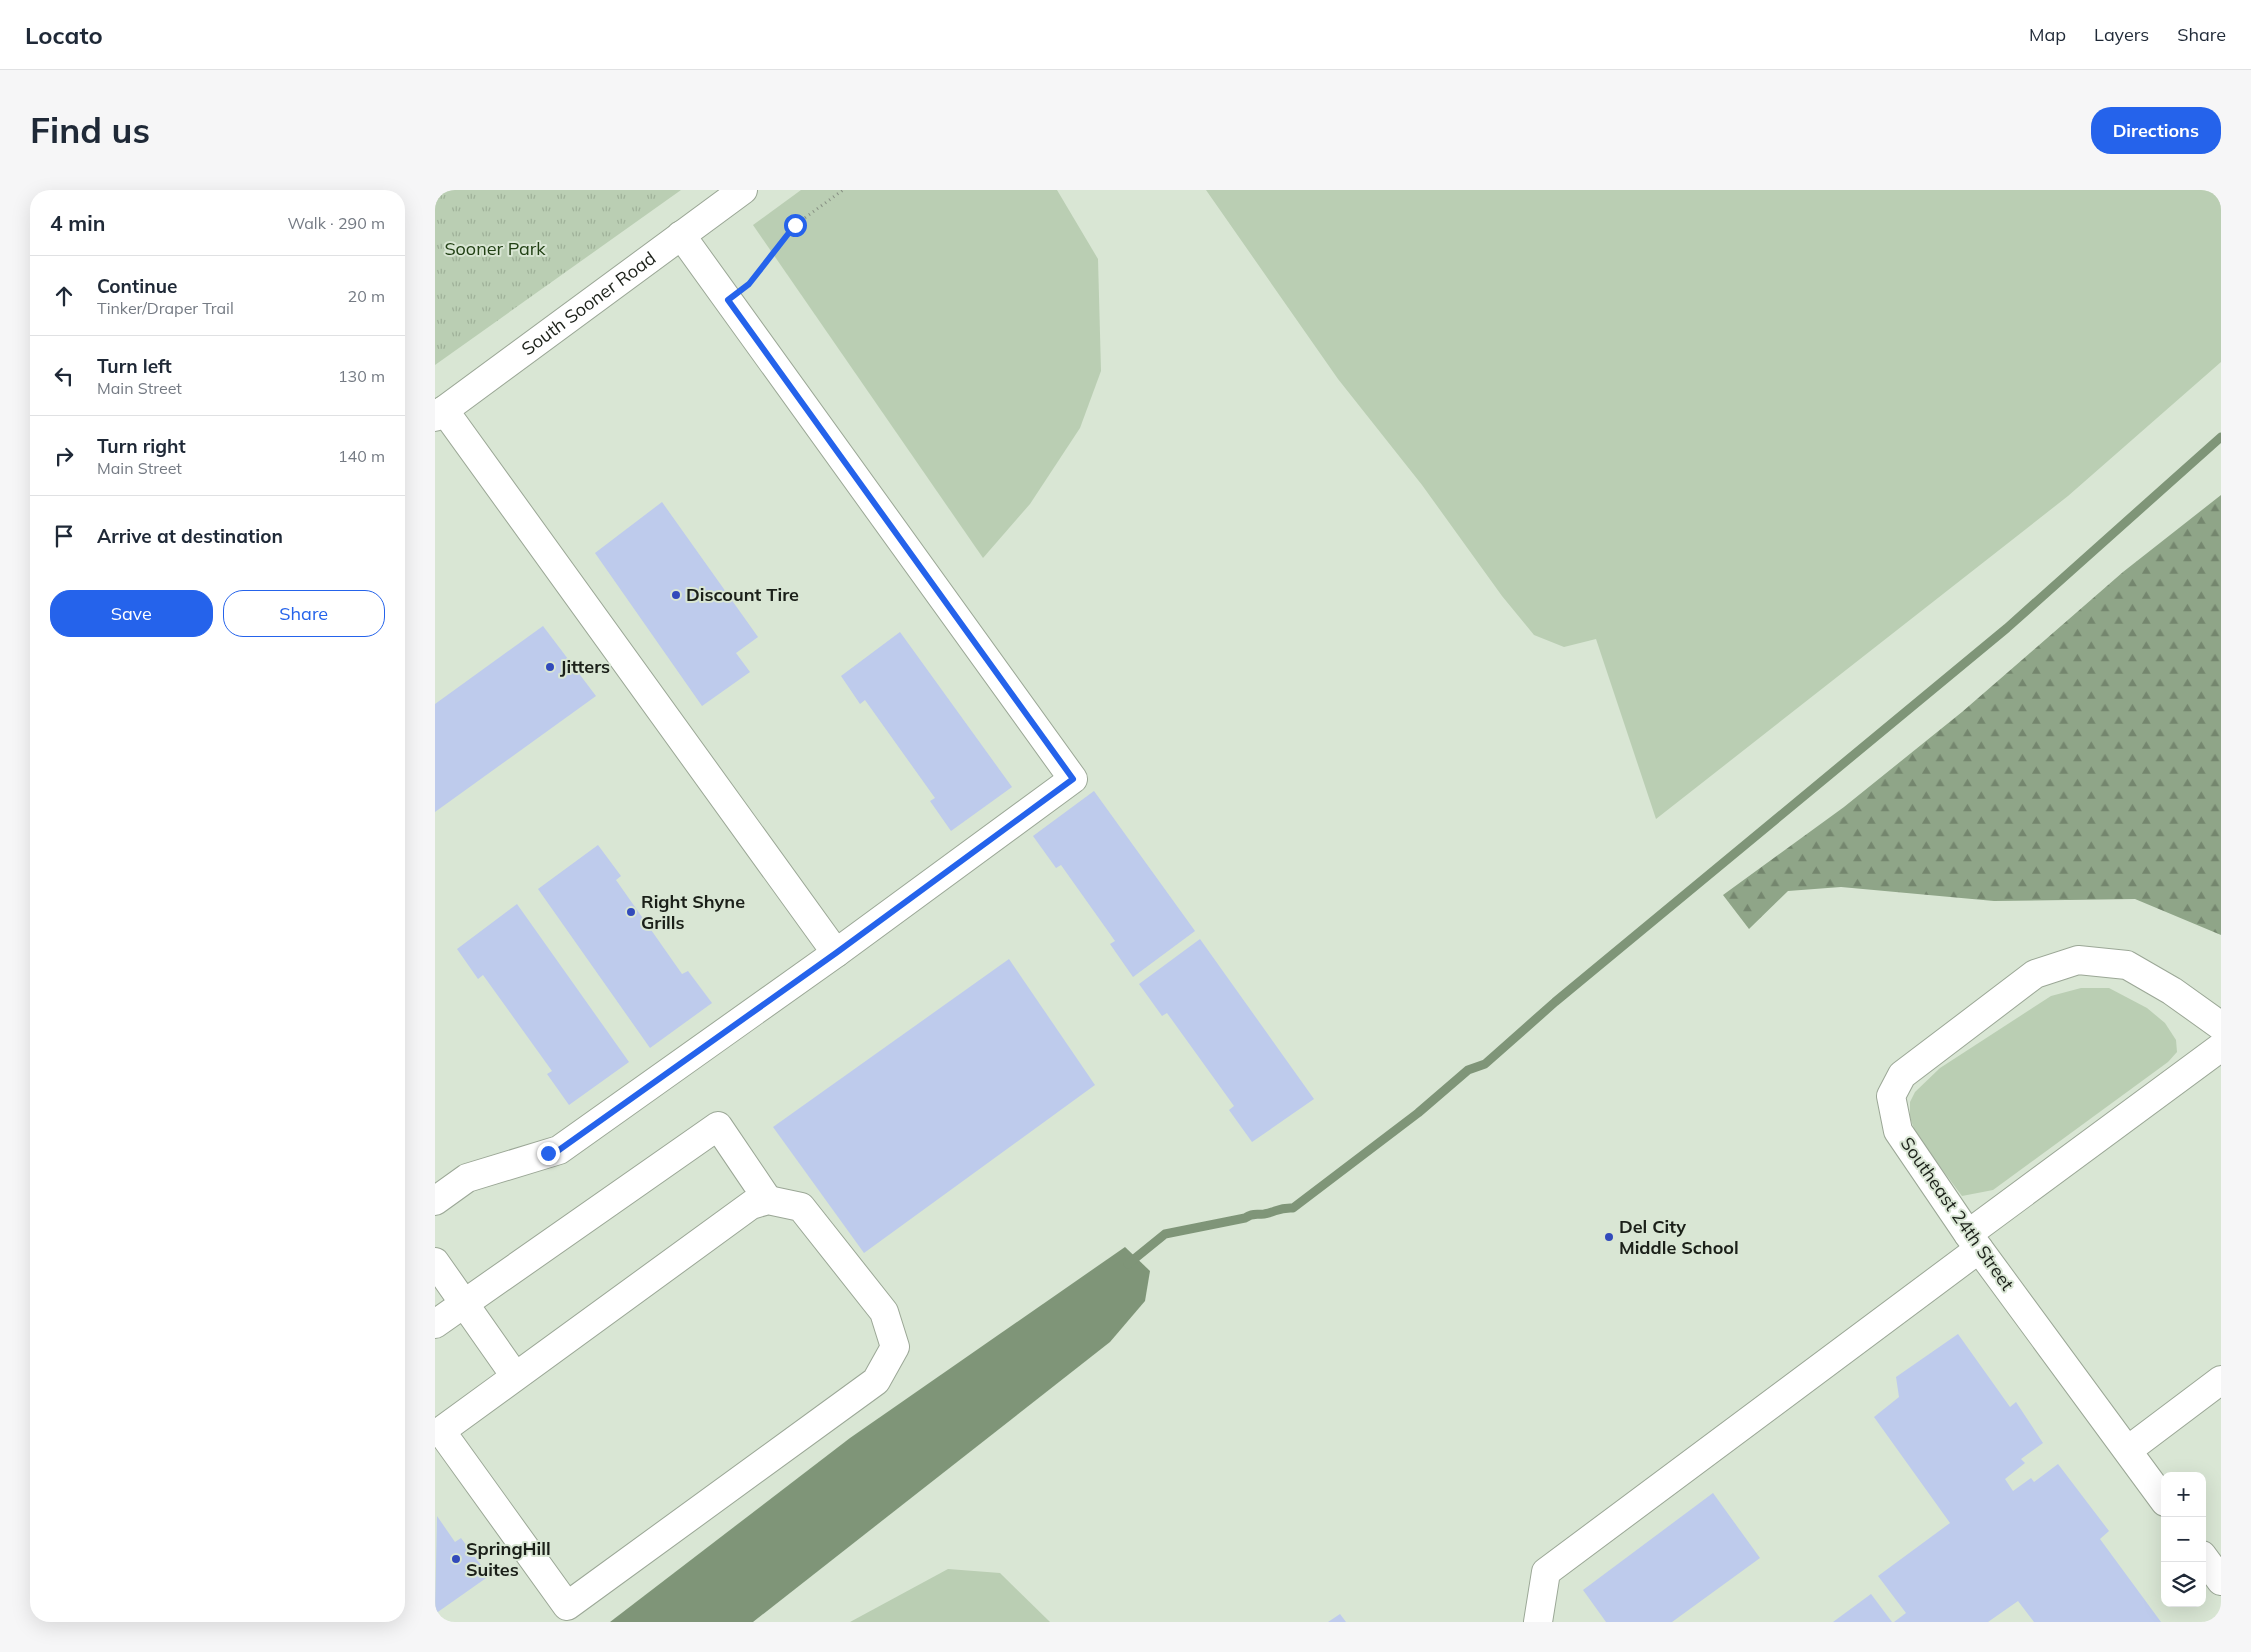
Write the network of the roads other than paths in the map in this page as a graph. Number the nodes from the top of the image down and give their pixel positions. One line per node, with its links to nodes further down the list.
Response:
1 (743, 190): 2 (street, South Sooner Road)
2 (681, 235): 3 (street, South Sooner Road); 4 (street)
3 (440, 414): 4 (street)
4 (836, 953): 8 (street)
5 (2221, 1026): 9 (street, Southeast 24th Street)
6 (2221, 1048): 9 (street)
7 (768, 1200): 11 (street); 13 (street); 13 (street)
8 (435, 1201)
9 (1974, 1241): 15 (street, Southeast 24th Street); 19 (street)
10 (435, 1262): 11 (street)
11 (464, 1304): 12 (street); 13 (street)
12 (435, 1324)
13 (515, 1376)
14 (2221, 1380): 15 (street)
15 (2128, 1450): 16 (street, Southeast 24th Street)
16 (2161, 1496)
17 (2206, 1560): 18 (street)
18 (2221, 1581)
19 (1538, 1622)

